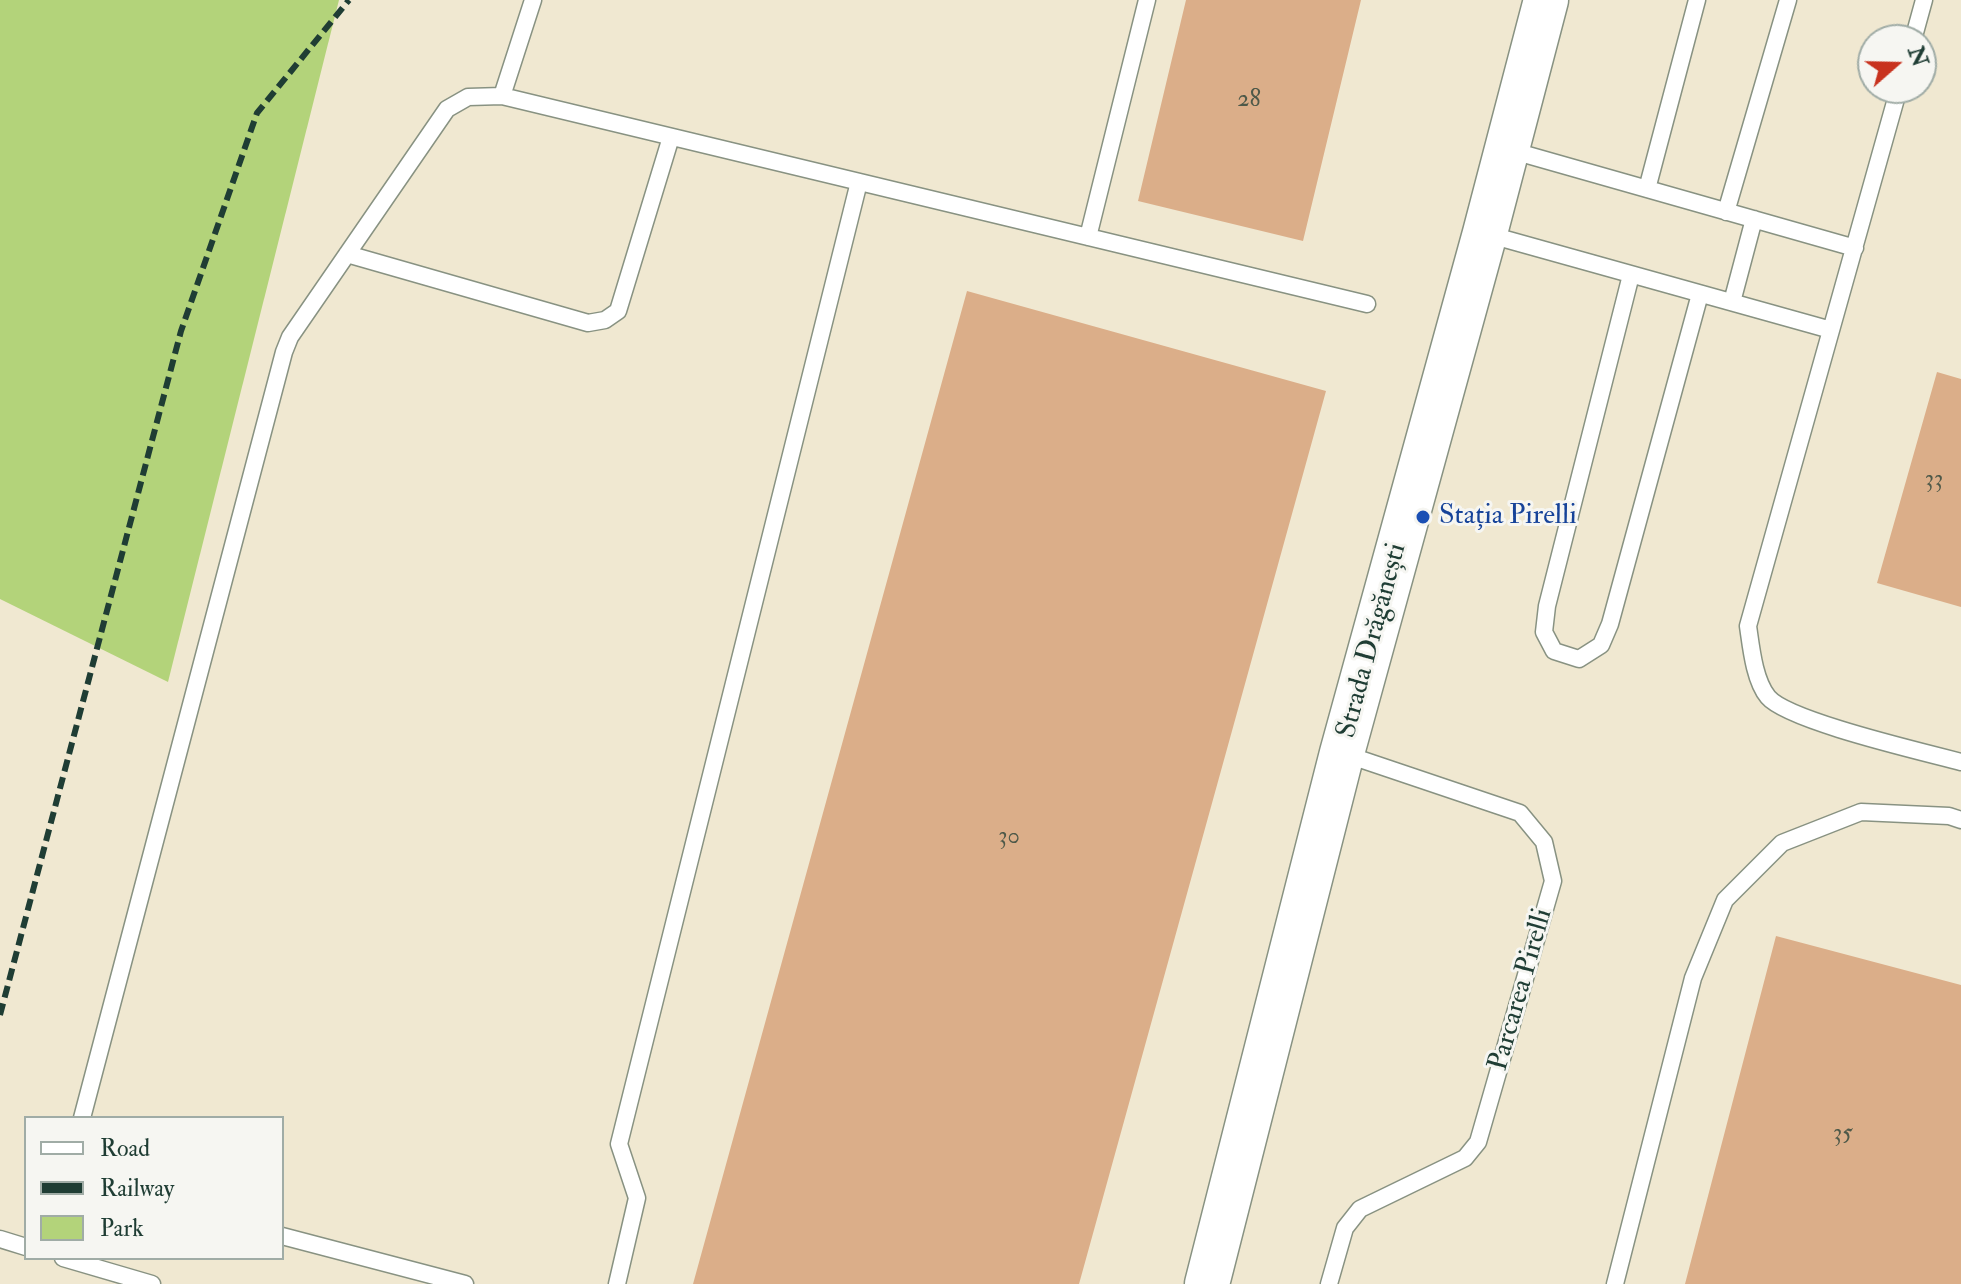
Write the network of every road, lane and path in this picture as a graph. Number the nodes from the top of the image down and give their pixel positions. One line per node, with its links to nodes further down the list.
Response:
1 (533, 0): 8 (lane)
2 (1147, 0): 17 (lane)
3 (1546, 0): 11 (main road, Strada Drăgănești)
4 (1697, 0): 13 (lane)
5 (1788, 0): 14 (lane)
6 (1924, 0): 7 (lane)
7 (1917, 24)
8 (502, 96): 10 (lane); 19 (lane)
9 (1895, 104): 18 (lane)
10 (671, 137): 12 (lane); 19 (lane)
11 (1507, 150): 13 (lane); 16 (main road, Strada Drăgănești)
12 (859, 182): 17 (lane); 35 (lane)
13 (1647, 189): 14 (lane)
14 (1726, 212): 15 (lane)
15 (1754, 219): 18 (lane); 22 (lane)
16 (1485, 233): 20 (lane); 25 (main road, Strada Drăgănești)
17 (1088, 237): 23 (lane)
18 (1855, 248): 24 (lane)
19 (347, 254): 28 (lane)
20 (1631, 275): 21 (lane); 21 (lane)
21 (1700, 294): 22 (lane)
22 (1732, 302): 24 (lane)
23 (1367, 304)
24 (1831, 330): 26 (lane)
25 (1342, 753): 36 (main road, Strada Drăgănești); 37 (lane, Parcarea Pirelli)
26 (1961, 762)
27 (1961, 820): 38 (lane)
28 (83, 1116)
29 (284, 1237): 34 (lane)
30 (0, 1239): 31 (lane)
31 (24, 1246)
32 (70, 1260): 33 (lane)
33 (152, 1284)
34 (465, 1284)
35 (617, 1284)
36 (1207, 1284)
37 (1329, 1284)
38 (1615, 1284)

